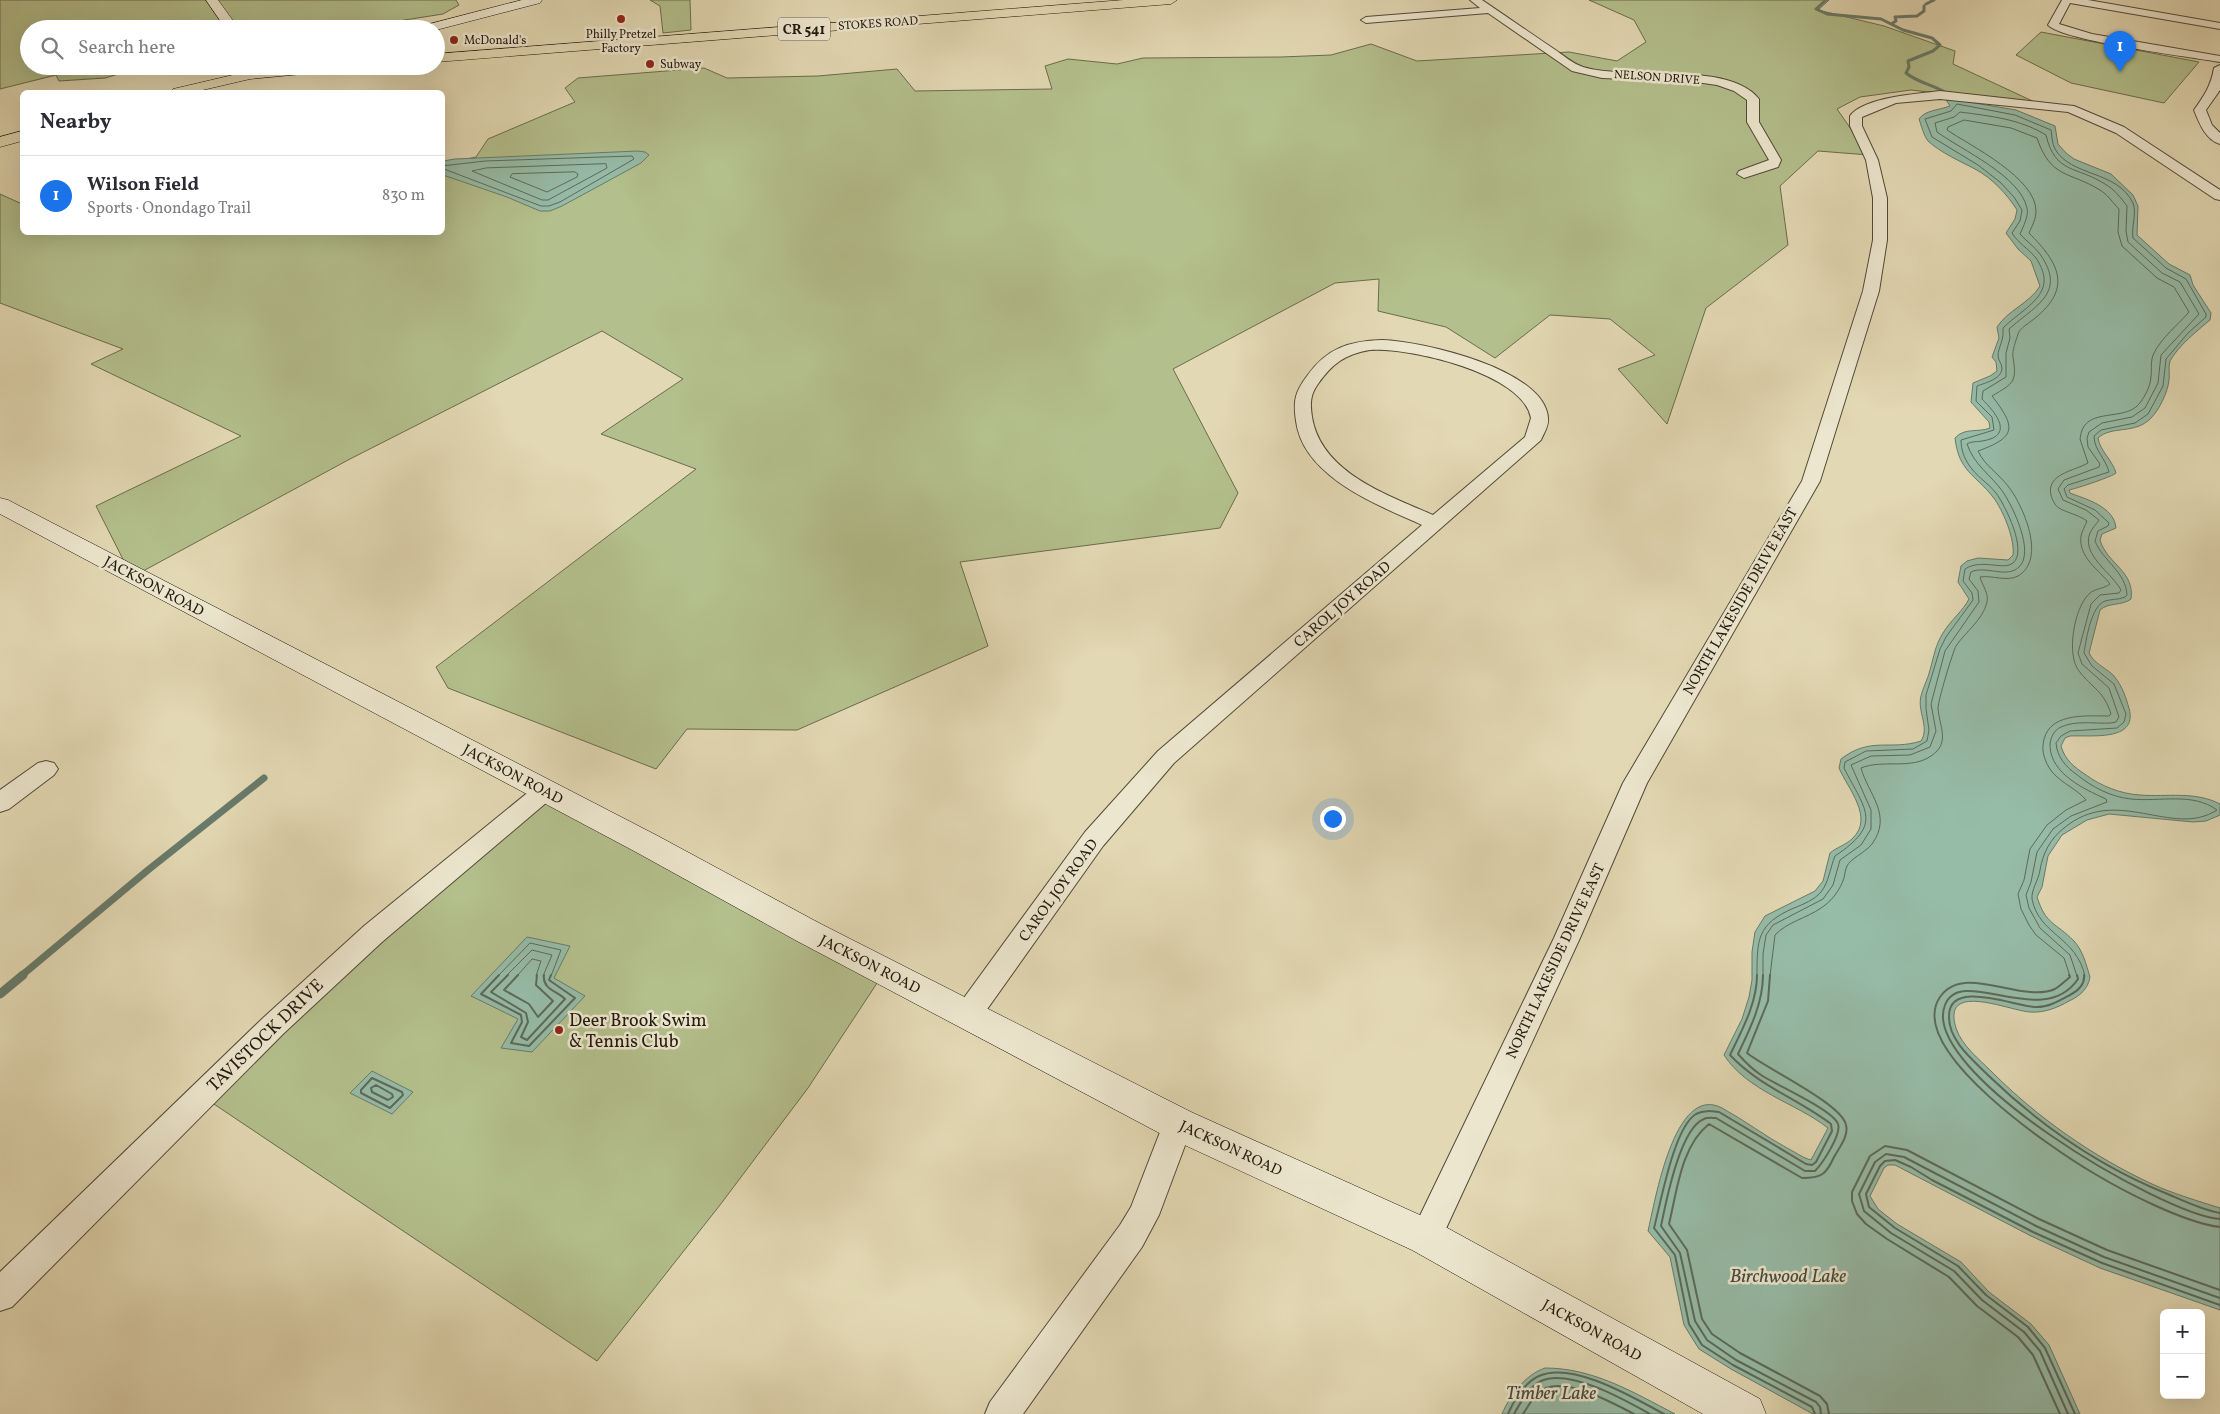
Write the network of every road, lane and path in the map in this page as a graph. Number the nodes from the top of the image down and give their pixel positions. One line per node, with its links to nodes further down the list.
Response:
1 (212, 0): 7 (street)
2 (536, 0): 9 (street)
3 (1171, 0): 11 (main road, STOKES ROAD / CR 541)
4 (1475, 0): 6 (street, NELSON DRIVE)
5 (2069, 0): 10 (street); 12 (street)
6 (1489, 10): 8 (street); 24 (street, NELSON DRIVE)
7 (226, 20)
8 (1366, 20)
9 (445, 24)
10 (2220, 26)
11 (445, 57)
12 (2220, 59)
13 (2220, 68): 20 (street)
14 (249, 75): 17 (main road)
15 (253, 75): 18 (main road)
16 (254, 75): 19 (main road)
17 (186, 90)
18 (197, 90)
19 (206, 90)
20 (2216, 95): 22 (street)
21 (20, 137): 23 (main road)
22 (2220, 140)
23 (0, 142)
24 (1744, 174)
25 (2220, 196): 33 (street, NORTH LAKESIDE DRIVE EAST)
26 (0, 505): 29 (street, JACKSON ROAD)
27 (1434, 523): 27 (street, CAROL JOY ROAD); 31 (street, CAROL JOY ROAD)
28 (46, 769): 30 (street)
29 (545, 791): 31 (street, JACKSON ROAD); 34 (street, TAVISTOCK DRIVE)
30 (0, 804)
31 (968, 1014): 32 (street, JACKSON ROAD)
32 (1178, 1124): 33 (street, JACKSON ROAD); 35 (street)
33 (1426, 1237): 36 (street, JACKSON ROAD)
34 (0, 1295)
35 (1002, 1414)
36 (1745, 1414)

